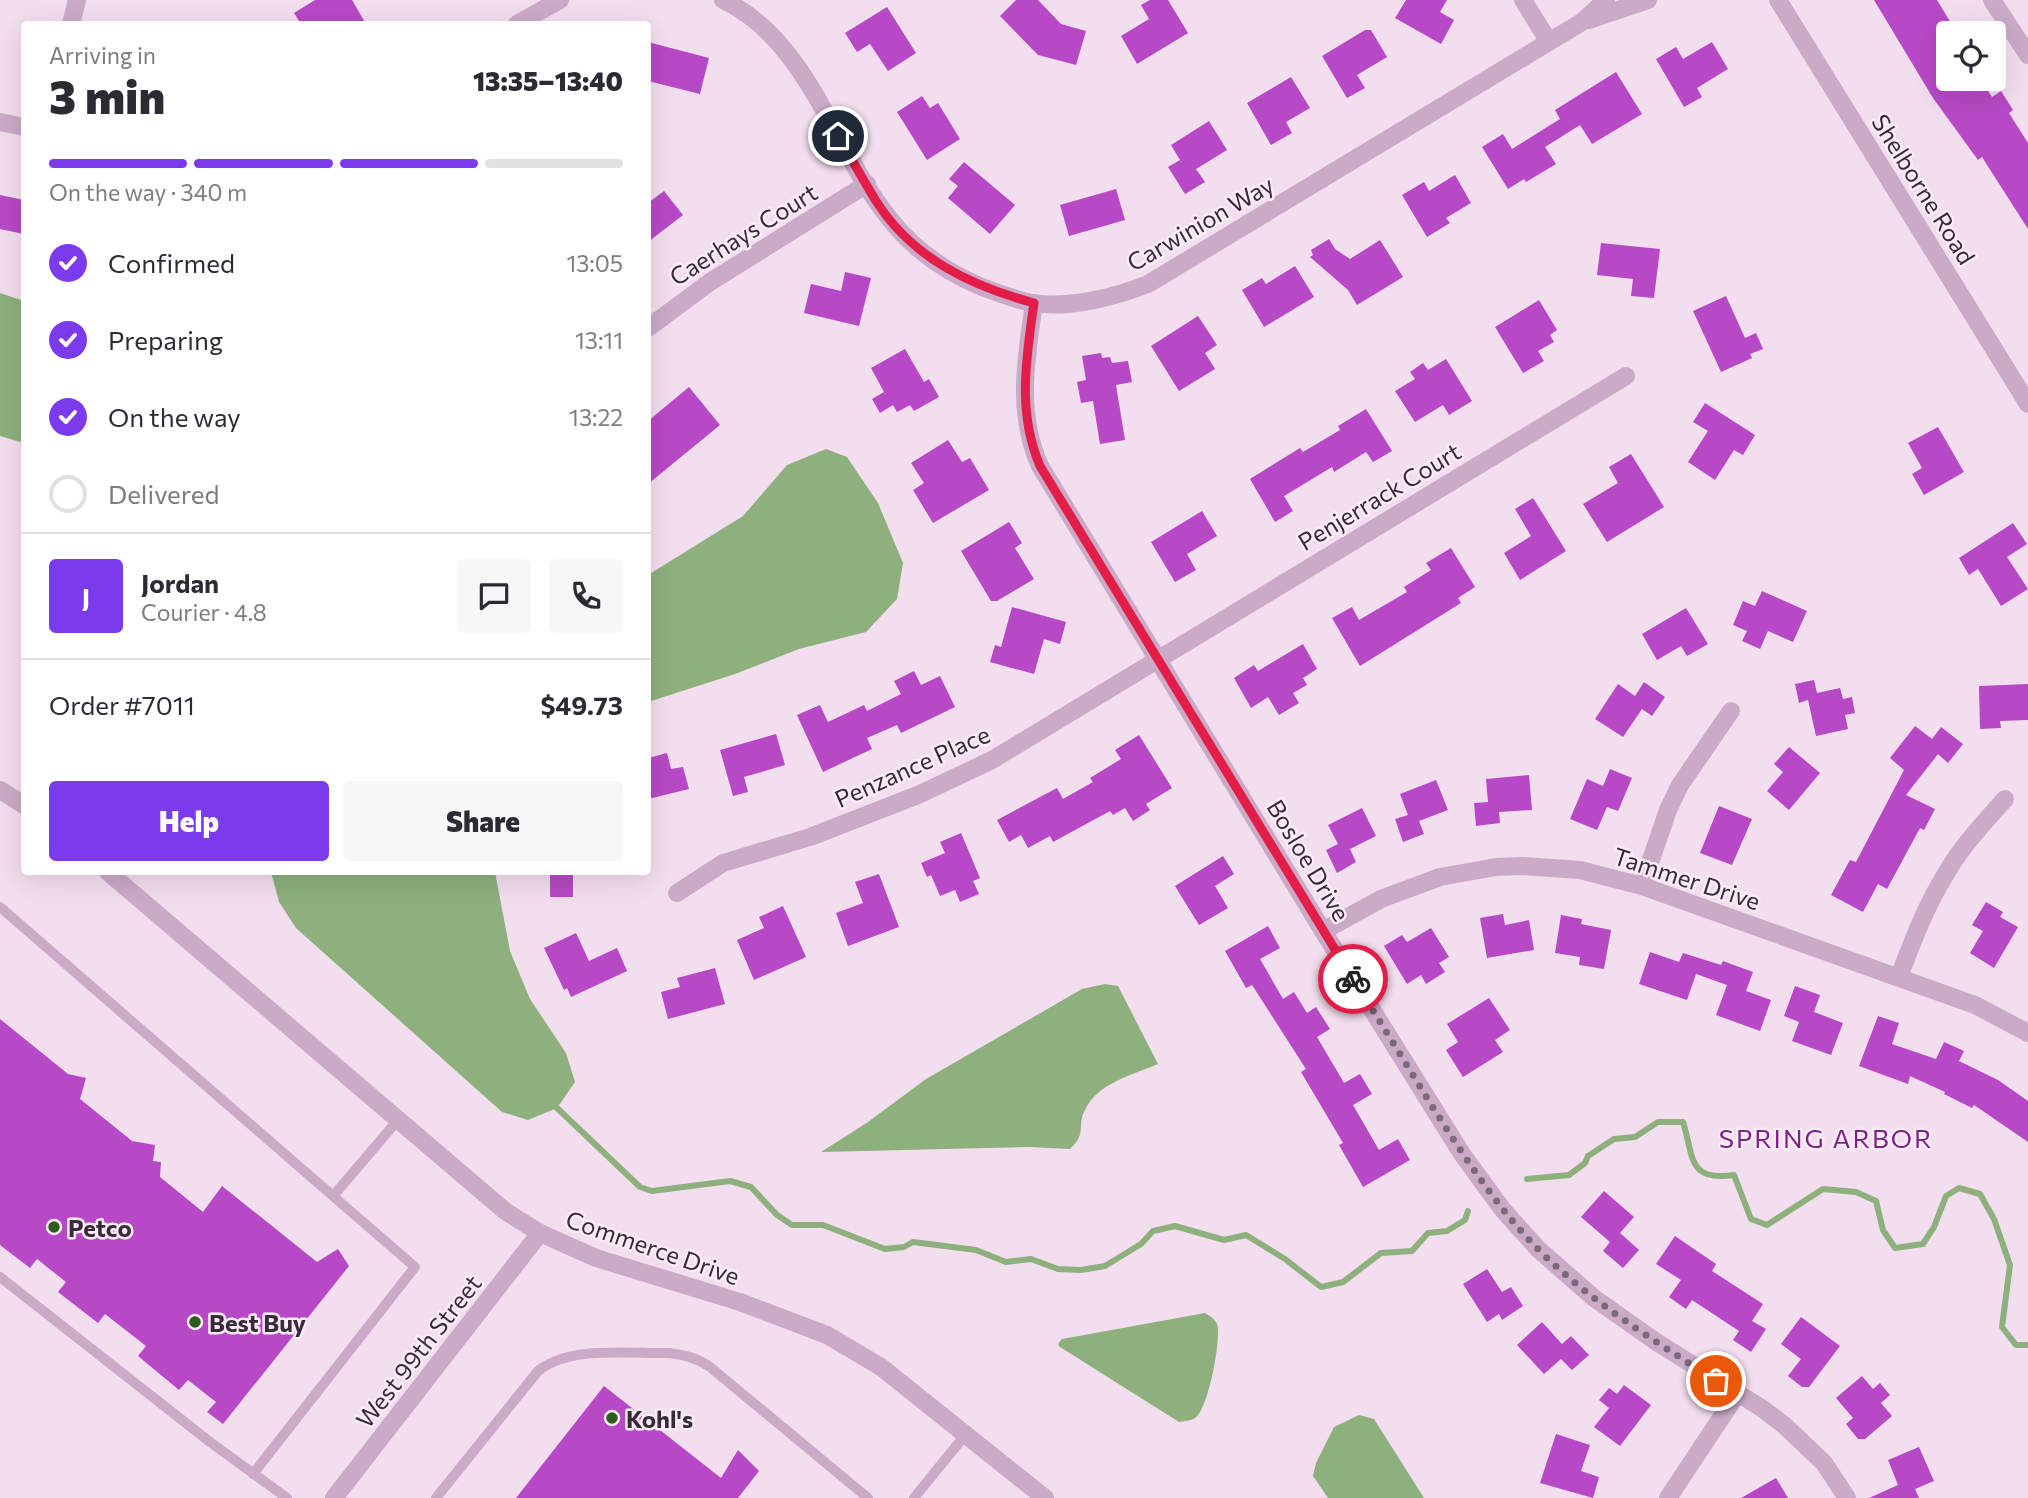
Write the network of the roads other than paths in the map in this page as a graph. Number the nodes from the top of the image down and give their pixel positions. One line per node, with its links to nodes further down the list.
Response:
1 (77, 0): 9 (street)
2 (560, 0): 10 (street)
3 (723, 0): 16 (street, Carwinion Way)
4 (1523, 0): 12 (street)
5 (1606, 0): 11 (street, Carwinion Way)
6 (1648, 0): 11 (street, Carwinion Way)
7 (1778, 0): 20 (street, Shelborne Road)
8 (1992, 0): 13 (street)
9 (72, 21)
10 (522, 21)
11 (1582, 22): 12 (street, Carwinion Way)
12 (1549, 42): 17 (street, Carwinion Way)
13 (2028, 55)
14 (0, 122): 15 (street)
15 (21, 126)
16 (867, 184): 17 (street, Carwinion Way); 18 (street, Caerhays Court)
17 (1034, 303): 21 (street, Bosloe Drive)
18 (651, 326)
19 (1626, 376): 21 (street, Penjerrack Court)
20 (2028, 404)
21 (1157, 660): 28 (street, Penzance Place); 30 (street, Bosloe Drive)
22 (1731, 711): 27 (street)
23 (0, 790): 25 (street)
24 (2006, 799): 31 (street)
25 (21, 802)
26 (112, 875): 33 (street, Commerce Drive)
27 (1642, 886): 30 (street, Tammer Drive); 31 (street, Tammer Drive)
28 (677, 893)
29 (0, 907): 34 (lane)
30 (1323, 931): 37 (street, Bosloe Drive)
31 (1899, 977): 32 (street, Tammer Drive)
32 (2028, 1034)
33 (398, 1120): 34 (lane); 35 (street, Commerce Drive)
34 (333, 1196): 39 (lane)
35 (540, 1233): 38 (street, Commerce Drive); 41 (street, West 99th Street)
36 (0, 1277): 39 (lane)
37 (1737, 1394): 46 (street); 47 (street, Bosloe Drive)
38 (966, 1434): 44 (lane); 45 (street, Commerce Drive)
39 (253, 1474): 40 (lane)
40 (287, 1498)
41 (334, 1498)
42 (436, 1498): 43 (lane)
43 (867, 1498)
44 (914, 1498)
45 (1045, 1498)
46 (1668, 1498)
47 (1847, 1498)

